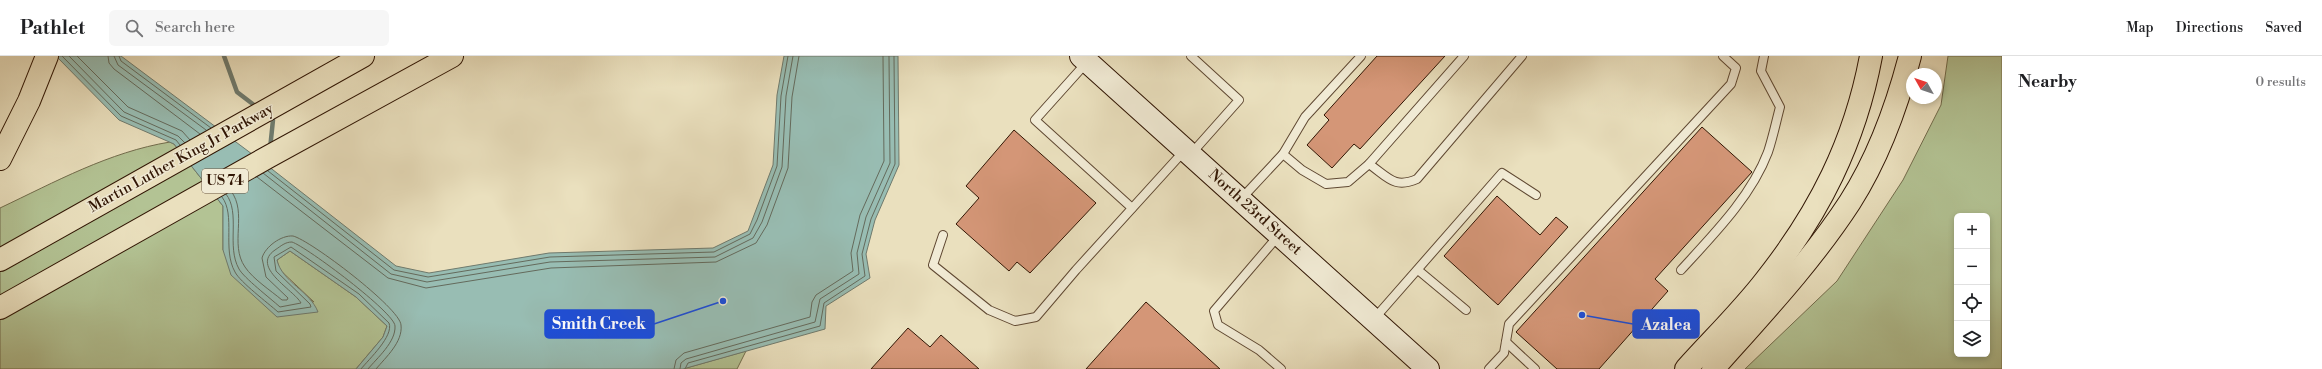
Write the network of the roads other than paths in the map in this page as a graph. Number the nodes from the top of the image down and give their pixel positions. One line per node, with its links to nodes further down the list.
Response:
1 (47, 56): 15 (highway)
2 (362, 56): 22 (highway, Martin Luther King Jr Parkway / US 74)
3 (452, 56): 25 (highway, US 74)
4 (1191, 56): 13 (lane)
5 (1361, 56): 14 (lane)
6 (1464, 56): 16 (lane)
7 (1522, 56): 16 (lane)
8 (1723, 56): 28 (lane)
9 (1764, 56): 24 (lane)
10 (1871, 56): 33 (highway)
11 (1910, 56): 34 (highway)
12 (1086, 58): 13 (main road, North 23rd Street); 19 (lane)
13 (1188, 152): 18 (main road, North 23rd Street); 19 (lane)
14 (1283, 154): 16 (lane); 18 (lane)
15 (0, 159)
16 (1369, 164)
17 (1536, 195): 23 (lane)
18 (1240, 199): 21 (main road, North 23rd Street)
19 (1132, 208): 20 (lane)
20 (943, 235)
21 (1279, 235): 27 (main road, North 23rd Street); 29 (lane)
22 (0, 260)
23 (1418, 270): 26 (lane); 27 (lane)
24 (1680, 270)
25 (0, 308)
26 (1466, 310)
27 (1374, 320): 30 (main road, North 23rd Street)
28 (1506, 342): 31 (lane); 32 (lane)
29 (1281, 369)
30 (1428, 369)
31 (1489, 369)
32 (1535, 369)
33 (1686, 369)
34 (1713, 369)

